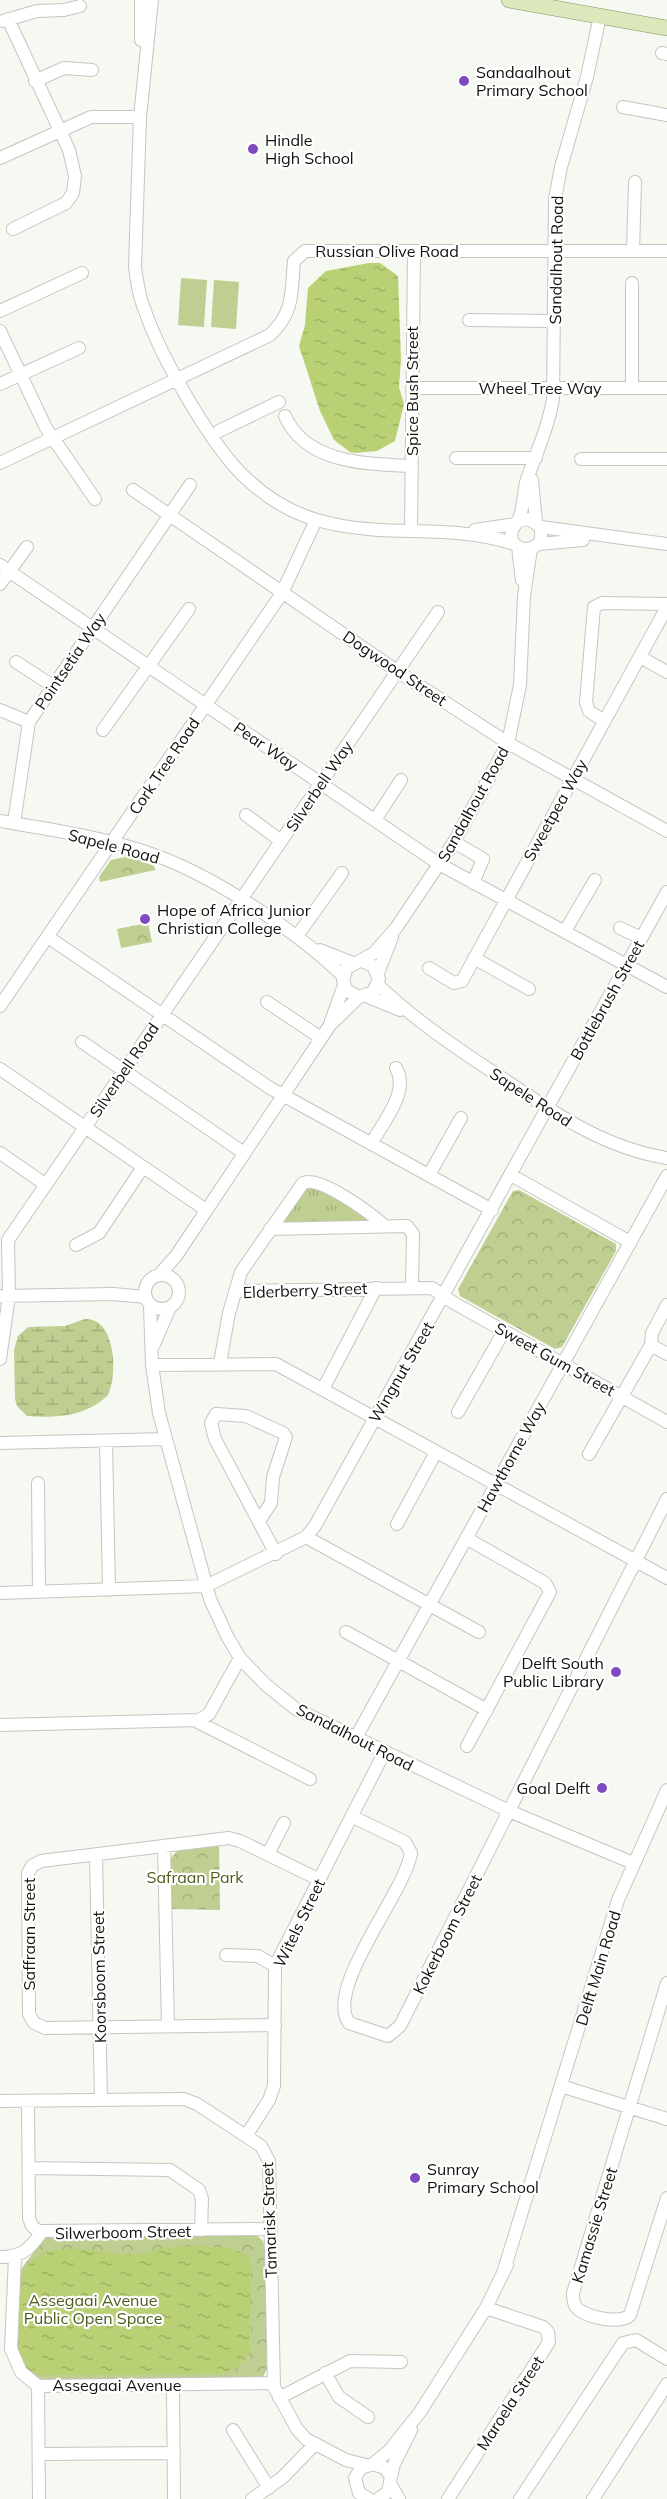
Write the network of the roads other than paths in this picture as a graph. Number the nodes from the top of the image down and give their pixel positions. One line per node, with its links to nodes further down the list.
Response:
1 (141, 0): 10 (street)
2 (152, 0): 10 (street)
3 (509, 0): 5 (main road)
4 (80, 6): 6 (street)
5 (600, 16): 7 (main road); 19 (street, Sandalhout Road)
6 (4, 21): 9 (street)
7 (667, 28)
8 (92, 70): 9 (street)
9 (35, 81): 14 (street)
10 (141, 101): 13 (street)
11 (623, 107): 12 (street)
12 (667, 115)
13 (140, 117): 14 (street); 30 (street)
14 (59, 130): 15 (street); 17 (street)
15 (0, 159)
16 (635, 182): 20 (street)
17 (13, 230)
18 (414, 250): 19 (street, Russian Olive Road); 30 (street, Russian Olive Road); 32 (street, Spice Bush Street)
19 (555, 251): 20 (street, Russian Olive Road); 26 (street, Sandalhout Road)
20 (633, 251): 21 (street, Russian Olive Road)
21 (667, 251)
22 (82, 273): 24 (street)
23 (633, 283): 33 (street)
24 (0, 311)
25 (470, 320): 26 (street)
26 (555, 321): 35 (street, Sandalhout Road)
27 (0, 331): 29 (street)
28 (79, 348): 29 (street)
29 (21, 375): 31 (street); 39 (street)
30 (179, 379): 39 (street); 50 (street)
31 (0, 384)
32 (412, 388): 35 (street, Wheel Tree Way); 45 (street, Spice Bush Street)
33 (632, 388): 34 (street, Wheel Tree Way); 35 (street, Wheel Tree Way)
34 (667, 388)
35 (555, 389): 44 (street, Sandalhout Road)
36 (279, 402): 38 (street)
37 (285, 416): 45 (street)
38 (219, 431)
39 (52, 438): 43 (street); 48 (street)
40 (456, 458): 44 (street)
41 (581, 459): 42 (street)
42 (667, 459)
43 (0, 463)
44 (533, 464): 51 (street, Sandalhout Road); 52 (street, Sandalhout Road)
45 (412, 466): 53 (street, Spice Bush Street)
46 (190, 484): 49 (street, Pointsetia Way)
47 (133, 490): 49 (street, Dogwood Street)
48 (95, 498)
49 (168, 515): 62 (street, Dogwood Street); 67 (street, Pointsetia Way)
50 (316, 520): 53 (street); 62 (street, Cork Tree Road)
51 (517, 523): 52 (street); 54 (street); 57 (street)
52 (538, 524): 55 (street); 59 (street)
53 (411, 531): 54 (street)
54 (459, 533): 57 (street)
55 (609, 538): 56 (street); 59 (street)
56 (667, 543)
57 (516, 545): 59 (street); 63 (street, Sandalhout Road)
58 (27, 547): 60 (street)
59 (535, 547): 63 (street, Sandalhout Road)
60 (4, 568): 61 (street); 67 (street, Pear Way)
61 (0, 584)
62 (282, 593): 71 (street, Dogwood Street); 74 (street, Cork Tree Road)
63 (524, 596): 79 (street, Sandalhout Road)
64 (667, 605): 68 (street, Sweetpea Way); 76 (street)
65 (189, 609): 70 (street)
66 (438, 612): 71 (street, Silverbell Way)
67 (93, 628): 70 (street, Pear Way); 73 (street, Pointsetia Way)
68 (640, 657): 72 (street); 76 (street, Sweetpea Way)
69 (16, 662): 73 (street)
70 (149, 666): 74 (street, Pear Way); 78 (street)
71 (397, 671): 79 (street, Dogwood Street); 82 (street, Silverbell Way)
72 (667, 672)
73 (53, 686): 77 (street, Pointsetia Way)
74 (206, 705): 82 (street, Pear Way); 90 (street, Cork Tree Road)
75 (0, 710): 77 (street)
76 (604, 721): 80 (street, Sweetpea Way)
77 (29, 722): 86 (street, Pointsetia Way)
78 (103, 730)
79 (508, 743): 80 (street, Dogwood Street); 89 (street, Sandalhout Road)
80 (572, 778): 87 (street, Dogwood Street); 97 (street, Sweetpea Way)
81 (401, 780): 84 (street)
82 (320, 783): 84 (street, Pear Way); 88 (street, Silverbell Way)
83 (246, 815): 88 (street)
84 (375, 820): 91 (street, Pear Way)
85 (0, 821): 86 (street, Sapele Road)
86 (14, 823): 90 (street, Sapele Road)
87 (667, 831)
88 (281, 841): 96 (street, Silverbell Way)
89 (454, 842): 91 (street, Sandalhout Road); 94 (street)
90 (112, 843): 96 (street, Sapele Road); 102 (street, Cork Tree Road)
91 (440, 864): 94 (street, Pear Way); 98 (street, Sandalhout Road)
92 (342, 873): 101 (street)
93 (595, 880): 100 (street)
94 (473, 883): 97 (street, Pear Way)
95 (667, 892): 103 (street, Bottlebrush Street)
96 (241, 900): 101 (street, Sapele Road); 117 (street, Silverbell Road)
97 (506, 900): 100 (street, Pear Way); 105 (street, Sweetpea Way)
98 (396, 928): 106 (street, Sandalhout Road); 109 (street, Sandalhout Road)
99 (620, 928): 103 (street)
100 (565, 931): 107 (street, Pear Way)
101 (297, 936): 104 (street, Sapele Road)
102 (48, 937): 115 (street, Cork Tree Road); 117 (street)
103 (641, 938): 107 (street, Bottlebrush Street)
104 (313, 947): 106 (street, Sapele Road); 110 (street, Sapele Road)
105 (474, 958): 108 (street, Sweetpea Way); 112 (street)
106 (358, 962): 109 (street); 110 (street)
107 (627, 965): 111 (street, Pear Way); 125 (street, Bottlebrush Street)
108 (429, 968)
109 (378, 979): 113 (street); 116 (street, Sapele Road)
110 (343, 980): 113 (street); 118 (street)
111 (667, 987)
112 (529, 989)
113 (363, 996): 116 (street, Sapele Road); 118 (street)
114 (267, 1002): 119 (street)
115 (0, 1006)
116 (406, 1012): 125 (street, Sapele Road)
117 (162, 1015): 123 (street, Silverbell Road); 124 (street)
118 (330, 1025): 119 (street)
119 (321, 1038): 124 (street)
120 (82, 1041): 123 (street)
121 (396, 1068): 128 (street)
122 (0, 1069): 127 (street)
123 (124, 1072): 127 (street, Silverbell Road); 130 (street)
124 (283, 1094): 128 (street); 130 (street)
125 (547, 1108): 131 (street, Sapele Road); 134 (street, Wingnut Street)
126 (461, 1118): 133 (street)
127 (85, 1127): 132 (street); 136 (street, Silverbell Road)
128 (371, 1144): 133 (street)
129 (0, 1153): 136 (street)
130 (244, 1153): 137 (street)
131 (667, 1158)
132 (143, 1167): 137 (street); 143 (street)
133 (429, 1175): 138 (street)
134 (511, 1175): 138 (street, Wingnut Street); 142 (street)
135 (667, 1176): 142 (street, Hawthorne Way)
136 (46, 1185): 141 (street, Silverbell Road)
137 (206, 1210): 144 (street)
138 (492, 1210): 152 (street, Wingnut Street)
139 (385, 1226): 140 (street); 140 (street); 147 (street)
140 (270, 1229): 149 (street)
141 (4, 1238): 151 (street)
142 (630, 1242): 162 (street, Hawthorne Way)
143 (76, 1245)
144 (176, 1256): 145 (street); 146 (street)
145 (154, 1279): 146 (street); 150 (street); 153 (street)
146 (176, 1282): 155 (street)
147 (412, 1287): 148 (street, Elderberry Street); 152 (street, Elderberry Street)
148 (376, 1288): 149 (street, Elderberry Street); 164 (street)
149 (235, 1291): 161 (street, Elderberry Street)
150 (113, 1294): 151 (street); 153 (street)
151 (5, 1296): 160 (street)
152 (444, 1296): 156 (street, Sweet Gum Street); 167 (street, Wingnut Street)
153 (148, 1301): 155 (street); 158 (street)
154 (667, 1305): 157 (street)
155 (170, 1307): 158 (street)
156 (504, 1331): 162 (street, Sweet Gum Street); 166 (street)
157 (651, 1345): 159 (street); 165 (street)
158 (152, 1348): 163 (street, Sandalhout Road)
159 (667, 1354)
160 (0, 1359)
161 (220, 1363): 163 (street); 164 (street)
162 (563, 1363): 165 (street, Sweet Gum Street); 175 (street, Hawthorne Way)
163 (152, 1365): 169 (street, Sandalhout Road)
164 (323, 1389): 167 (street)
165 (622, 1396): 168 (street, Sweet Gum Street); 173 (street)
166 (458, 1412)
167 (375, 1418): 172 (street); 179 (street, Wingnut Street)
168 (667, 1422)
169 (166, 1439): 170 (street); 184 (street, Sandalhout Road)
170 (106, 1441): 171 (street); 185 (street)
171 (0, 1443)
172 (436, 1452): 175 (street); 178 (street)
173 (589, 1454)
174 (38, 1483): 186 (street)
175 (495, 1485): 180 (street, Hawthorne Way); 182 (street)
176 (667, 1499): 182 (street, Kokerboom Street)
177 (259, 1521): 177 (street); 181 (street)
178 (397, 1524)
179 (306, 1537): 181 (street, Wingnut Street); 188 (street)
180 (466, 1538): 188 (street, Hawthorne Way); 193 (street)
181 (276, 1554): 184 (street, Wingnut Street)
182 (634, 1562): 183 (street); 201 (street, Kokerboom Street)
183 (667, 1578)
184 (206, 1586): 185 (street); 191 (street, Sandalhout Road)
185 (109, 1590): 186 (street)
186 (39, 1592): 187 (street)
187 (0, 1593)
188 (429, 1605): 190 (street); 192 (street, Hawthorne Way)
189 (346, 1632): 192 (street)
190 (479, 1632)
191 (240, 1658): 194 (street); 196 (street, Sandalhout Road)
192 (398, 1662): 193 (street); 196 (street, Hawthorne Way)
193 (487, 1710): 197 (street)
194 (196, 1721): 195 (street); 199 (street)
195 (0, 1725)
196 (355, 1739): 198 (street, Sandalhout Road)
197 (467, 1746)
198 (384, 1753): 201 (street, Sandalhout Road); 202 (street, Witels Street)
199 (310, 1779)
200 (667, 1790): 207 (street, Delft Main Road)
201 (509, 1811): 202 (street, Kokerboom Street); 207 (street, Sandalhout Road)
202 (353, 1816): 208 (street, Witels Street)
203 (284, 1823): 205 (street)
204 (164, 1847): 205 (street, Saffraan Street); 206 (street, Saffraan Street); 213 (street)
205 (268, 1854): 208 (street, Saffraan Street)
206 (96, 1855): 214 (street, Koorsboom Street); 214 (street, Saffraan Street)
207 (633, 1863): 215 (street, Delft Main Road)
208 (320, 1880): 210 (street, Witels Street)
209 (226, 1955): 210 (street)
210 (275, 1966): 212 (street, Witels Street)
211 (667, 1983): 219 (street)
212 (275, 2025): 213 (street, Saffraan Street); 221 (street, Witels Street)
213 (168, 2026): 214 (street, Saffraan Street)
214 (100, 2027): 216 (street, Koorsboom Street)
215 (561, 2086): 219 (street); 229 (street, Delft Main Road)
216 (101, 2100): 218 (street, Tamarisk Street); 221 (street, Tamarisk Street)
217 (0, 2101): 218 (street, Tamarisk Street)
218 (28, 2101): 222 (street, Silwerboom Street)
219 (629, 2107): 220 (street); 223 (street, Kamassie Street)
220 (667, 2119)
221 (246, 2136): 224 (street, Tamarisk Street)
222 (29, 2168): 225 (street); 226 (street, Silwerboom Street)
223 (667, 2198)
224 (270, 2229): 225 (street, Silwerboom Street); 233 (street, Tamarisk Street)
225 (201, 2230): 226 (street, Silwerboom Street)
226 (41, 2233): 228 (street)
227 (0, 2257): 228 (street)
228 (15, 2257): 236 (street)
229 (486, 2308): 238 (street, Delft Main Road); 254 (street, Maroela Street)
230 (667, 2359): 255 (street)
231 (401, 2362): 232 (street)
232 (325, 2373): 237 (street); 239 (street)
233 (273, 2383): 235 (street, Assegaai Avenue); 237 (street, Tamarisk Street)
234 (667, 2384): 256 (street)
235 (173, 2385): 236 (street, Assegaai Avenue); 242 (street)
236 (38, 2386): 243 (street, Assegaai Avenue)
237 (279, 2398): 241 (street, Tamarisk Street)
238 (420, 2412): 244 (street, Delft Main Road); 245 (street, Delft Main Road)
239 (368, 2417)
240 (233, 2430): 246 (street)
241 (317, 2445): 244 (street, Tamarisk Street); 246 (street); 247 (street, Tamarisk Street)
242 (174, 2453): 243 (street); 249 (street)
243 (39, 2454): 248 (street, Assegaai Avenue)
244 (369, 2464): 245 (street, Tamarisk Street); 247 (street, Delft Main Road)
245 (391, 2481): 252 (street); 253 (street)
246 (269, 2488): 250 (street)
247 (354, 2489): 251 (street, Tamarisk Street)
248 (39, 2499)
249 (174, 2499)
250 (252, 2499)
251 (369, 2499)
252 (379, 2499)
253 (399, 2499)
254 (448, 2499)
255 (520, 2499)
256 (593, 2499)

